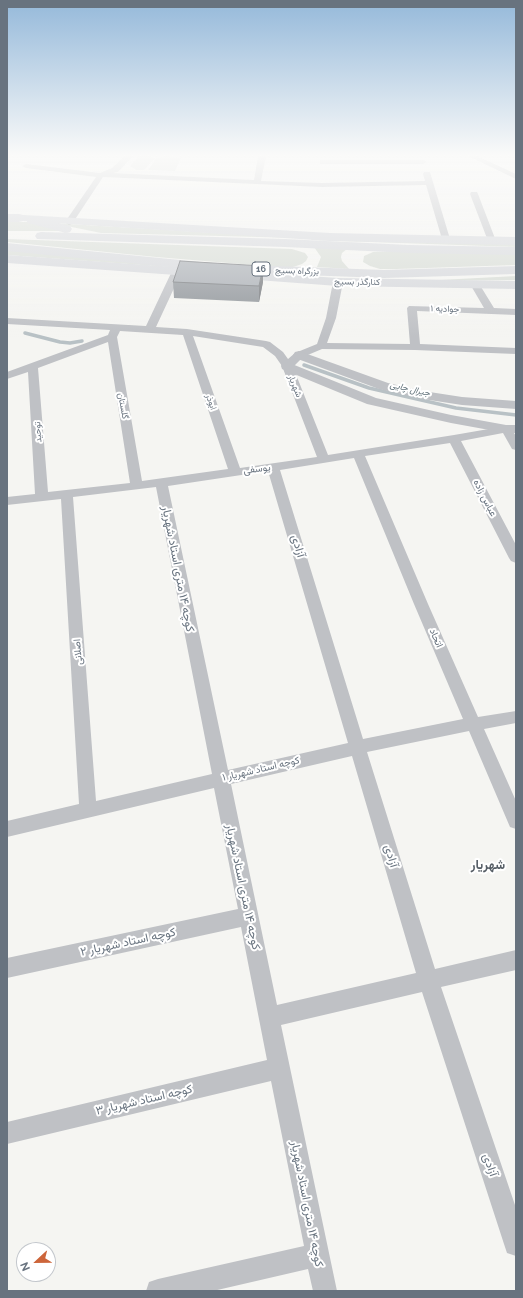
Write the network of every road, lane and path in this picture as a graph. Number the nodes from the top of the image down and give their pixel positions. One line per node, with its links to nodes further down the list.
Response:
1 (72, 217): 6 (street)
2 (440, 217): 9 (street)
3 (483, 217): 10 (street)
4 (11, 218): 5 (main road)
5 (32, 220): 6 (main road); 8 (highway)
6 (68, 222): 9 (main road)
7 (7, 236): 8 (highway)
8 (98, 238): 12 (highway)
9 (446, 239): 10 (main road)
10 (492, 241): 11 (main road)
11 (516, 241)
12 (285, 243): 14 (highway); 17 (highway)
13 (7, 247): 17 (highway, بزرگراه بسیج / 16)
14 (374, 248): 15 (highway); 20 (highway)
15 (516, 251)
16 (7, 259): 19 (main road, کنارگذر بسیج)
17 (289, 270): 20 (highway, بزرگراه بسیج / 16)
18 (516, 270): 20 (highway, بزرگراه بسیج / 16)
19 (177, 271): 21 (main road, کنارگذر بسیج); 27 (street)
20 (384, 274)
21 (338, 282): 22 (main road, کنارگذر بسیج); 30 (street)
22 (475, 284): 23 (main road, کنارگذر بسیج); 24 (street)
23 (516, 284)
24 (491, 311): 25 (street, جوادیه ۱); 31 (street, جوادیه ۱)
25 (516, 312)
26 (7, 321): 28 (street)
27 (150, 329): 28 (street); 29 (street)
28 (114, 332): 34 (street); 46 (street, گلستان)
29 (187, 332): 35 (street); 44 (street, ابوذر)
30 (321, 346): 31 (street); 33 (street, شهریار)
31 (415, 347): 32 (street)
32 (516, 351)
33 (299, 355): 35 (street, شهریار); 37 (street)
34 (33, 366): 36 (street); 48 (street, توحید)
35 (287, 366): 38 (street); 42 (street, شهریار)
36 (7, 376)
37 (516, 405)
38 (511, 429): 39 (street, یوسفی); 40 (street)
39 (454, 439): 41 (street, یوسفی); 50 (street, عباس زاده)
40 (516, 446)
41 (358, 453): 42 (street, یوسفی); 52 (street, اتحاد)
42 (324, 459): 43 (street, یوسفی)
43 (274, 467): 44 (street, یوسفی); 53 (street, آزادی)
44 (235, 472): 45 (street, یوسفی)
45 (161, 483): 46 (street, یوسفی); 54 (street, کوچه ۱۴ متری استاد شهریار)
46 (137, 486): 47 (street, یوسفی)
47 (67, 495): 48 (street, یوسفی); 55 (street, اصلانی)
48 (42, 497): 49 (street, یوسفی)
49 (7, 502)
50 (516, 558)
51 (516, 717): 52 (street, کوچه استاد شهریار ۱)
52 (473, 724): 53 (street, کوچه استاد شهریار ۱); 56 (street, اتحاد)
53 (358, 747): 54 (street, کوچه استاد شهریار ۱); 61 (street, آزادی)
54 (220, 778): 55 (street, کوچه استاد شهریار ۱); 58 (street, کوچه ۱۴ متری استاد شهریار)
55 (88, 809): 57 (street, کوچه استاد شهریار ۱)
56 (516, 821)
57 (7, 829)
58 (249, 916): 60 (street, کوچه استاد شهریار ۲); 62 (street, کوچه ۱۴ متری استاد شهریار)
59 (516, 960): 61 (street)
60 (7, 968)
61 (428, 980): 62 (street); 65 (street, آزادی)
62 (270, 1017): 63 (street, کوچه ۱۴ متری استاد شهریار)
63 (280, 1068): 64 (street, کوچه استاد شهریار ۳); 66 (street, کوچه ۱۴ متری استاد شهریار)
64 (7, 1133)
65 (516, 1244)
66 (318, 1255): 67 (street); 68 (street, کوچه ۱۴ متری استاد شهریار)
67 (158, 1291)
68 (325, 1291)

